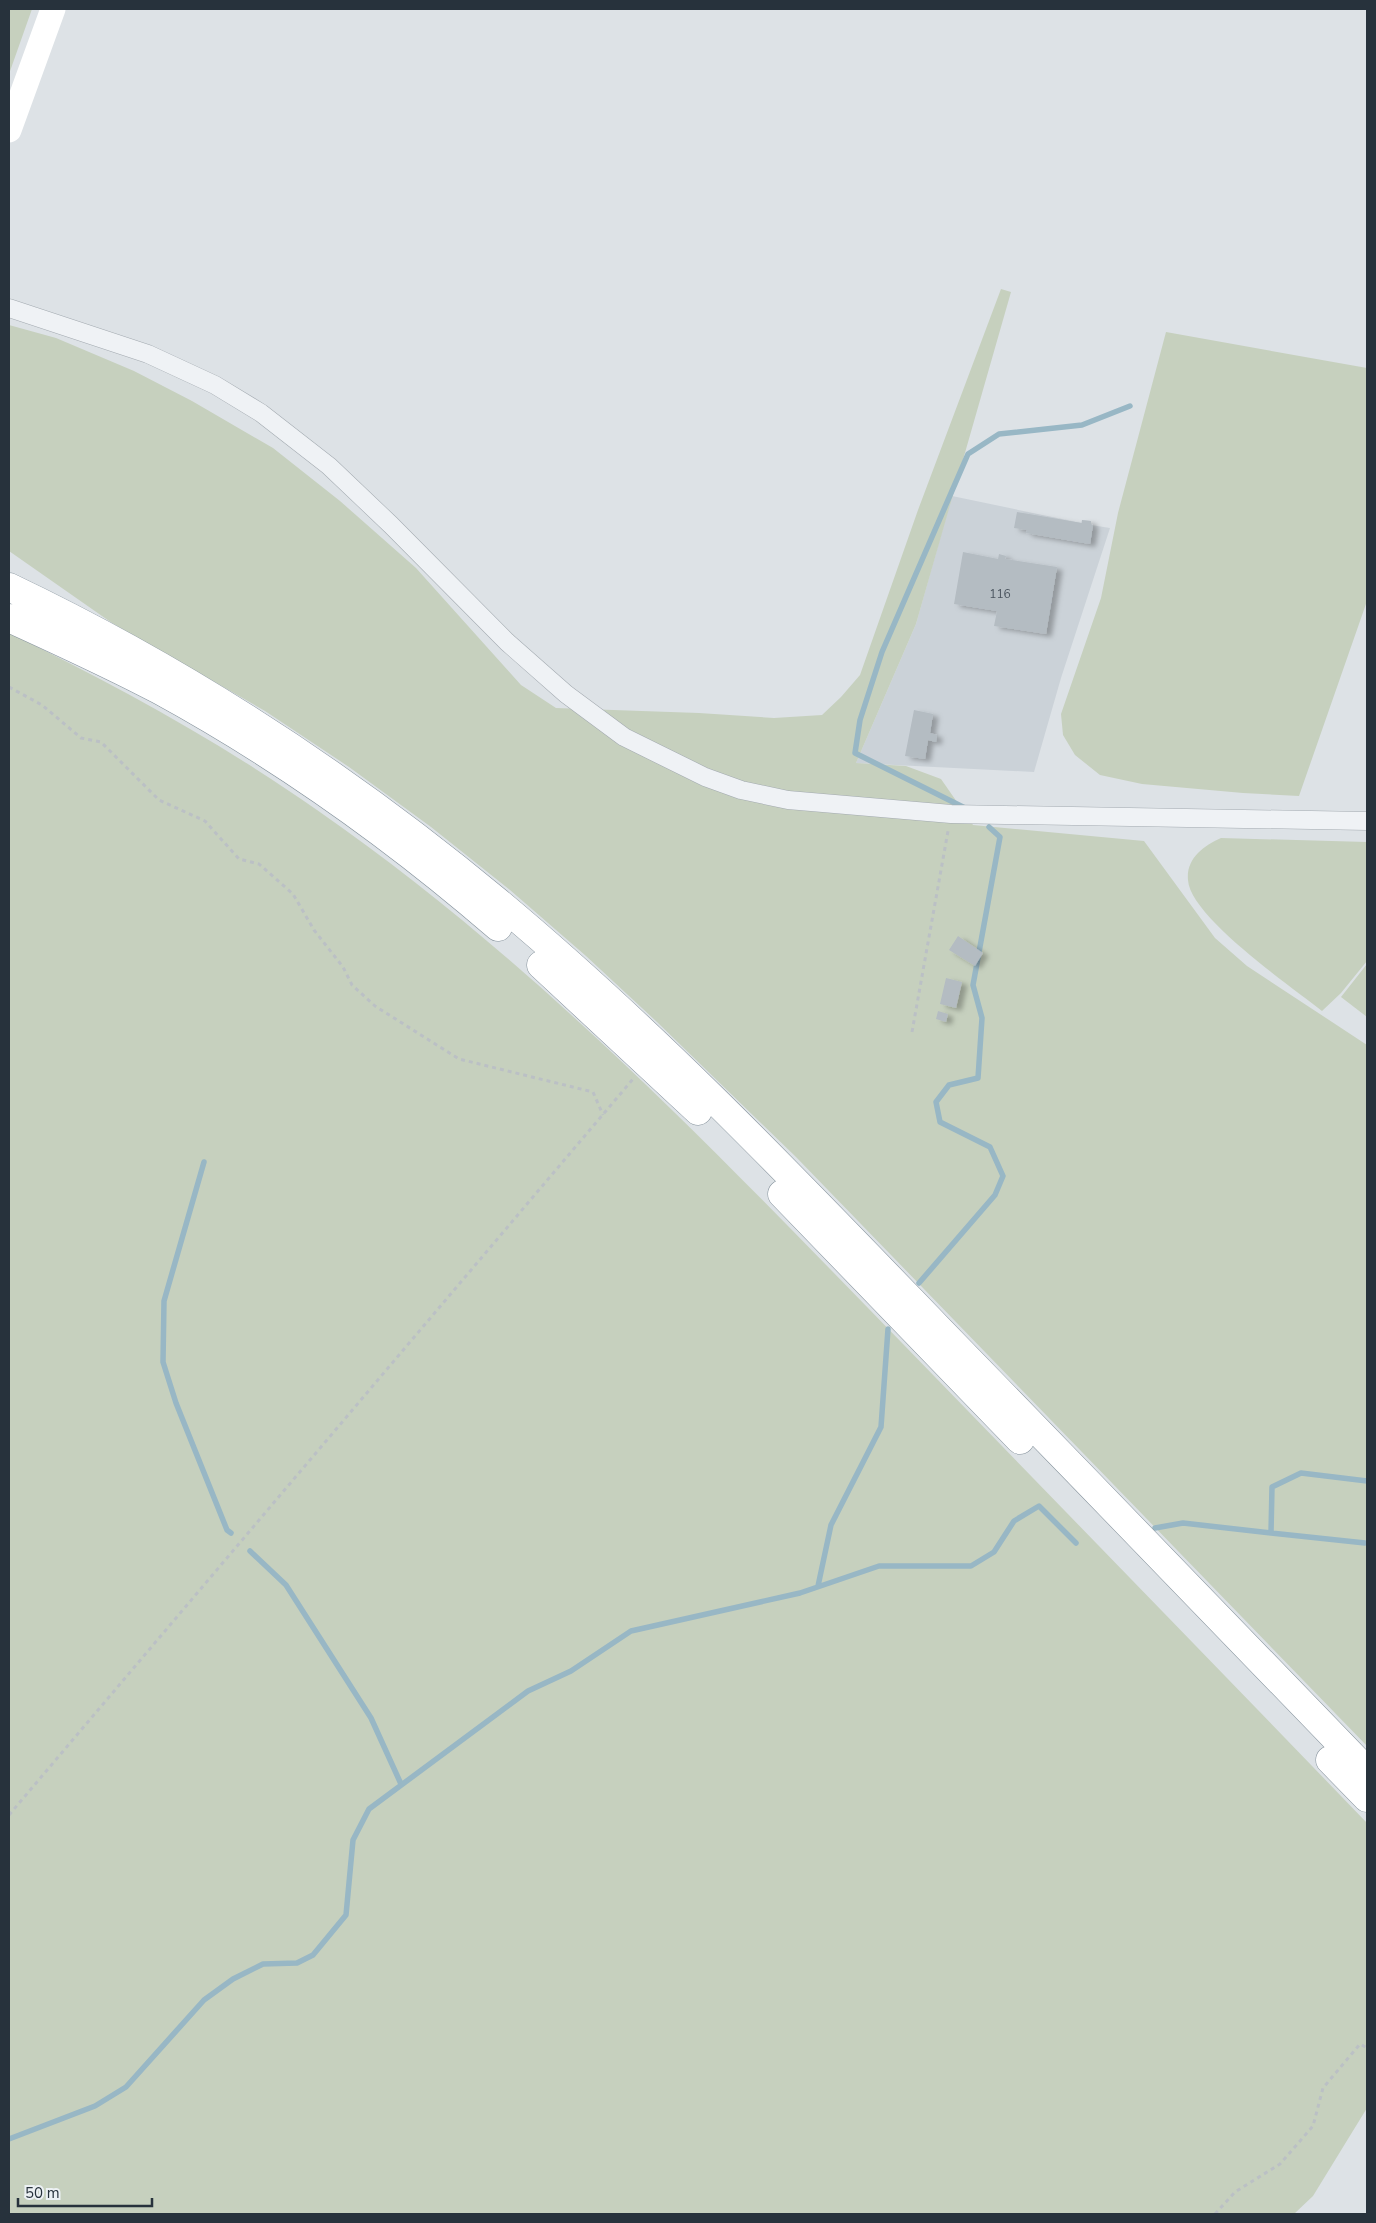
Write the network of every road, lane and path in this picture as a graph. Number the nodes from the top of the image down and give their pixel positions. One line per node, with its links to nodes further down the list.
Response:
1 (53, 9): 2 (main road)
2 (9, 130)
3 (9, 308): 9 (street)
4 (9, 575): 7 (highway)
5 (9, 587): 7 (highway)
6 (9, 618): 15 (highway)
7 (73, 619): 14 (highway)
8 (9, 687): 13 (path)
9 (951, 814): 10 (street); 11 (path)
10 (1367, 821)
11 (912, 1032)
12 (634, 1078): 13 (path)
13 (603, 1114): 16 (path)
14 (1367, 1771)
15 (1367, 1798)
16 (9, 1815)
17 (1367, 2048): 18 (path)
18 (1215, 2214)

